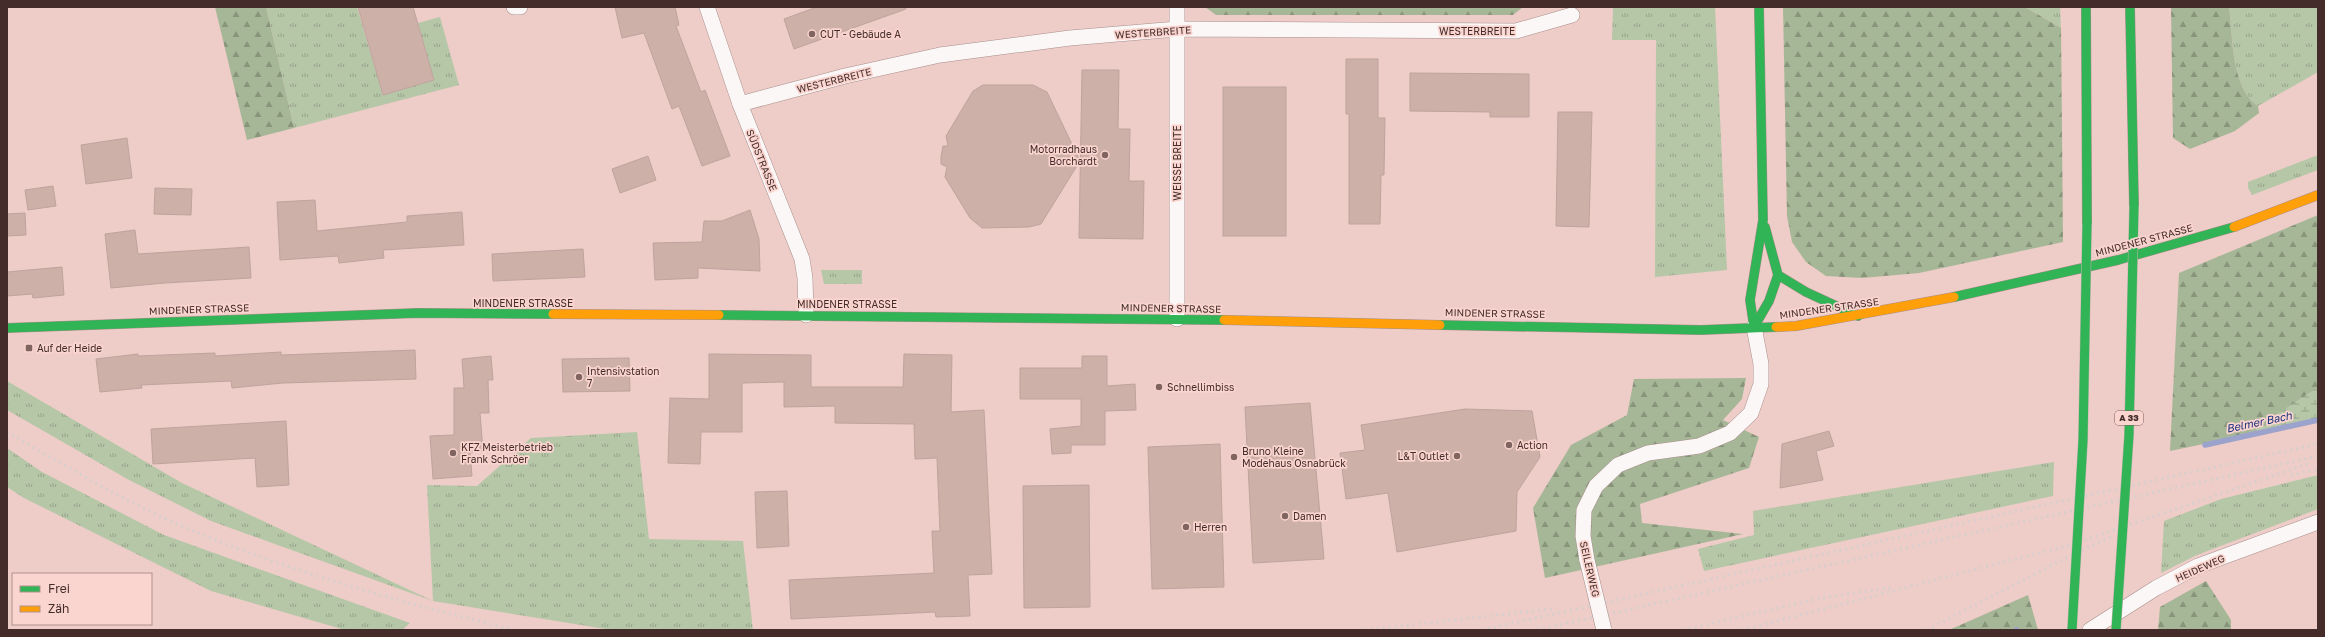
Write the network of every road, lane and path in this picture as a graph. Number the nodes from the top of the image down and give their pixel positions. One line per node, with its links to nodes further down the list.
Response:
1 (514, 7): 2 (street)
2 (520, 7)
3 (708, 7): 12 (street, SÜDSTRASSE)
4 (1177, 7): 10 (street, WEISSE BREITE)
5 (1759, 7): 14 (main road)
6 (2082, 7): 11 (main road)
7 (2086, 7): 11 (main road)
8 (2130, 7): 25 (main road, A 33, bridge)
9 (1572, 15): 10 (street, WESTERBREITE)
10 (1177, 30): 12 (street, WESTERBREITE); 18 (street, WEISSE BREITE)
11 (2086, 40): 23 (main road, bridge)
12 (740, 104): 16 (street, SÜDSTRASSE)
13 (2318, 195): 17 (main road, MINDENER STRASSE)
14 (1763, 220): 15 (main road); 19 (main road)
15 (1778, 275): 17 (main road); 19 (main road)
16 (806, 315): 18 (main road, MINDENER STRASSE); 20 (main road, MINDENER STRASSE)
17 (1858, 316): 19 (main road, MINDENER STRASSE)
18 (1177, 319): 19 (main road, MINDENER STRASSE)
19 (1754, 327): 22 (street, SEILERWEG, bridge)
20 (7, 328)
21 (2318, 522): 24 (street, HEIDEWEG)
22 (1604, 630)
23 (2072, 630)
24 (2090, 630)
25 (2116, 630)

